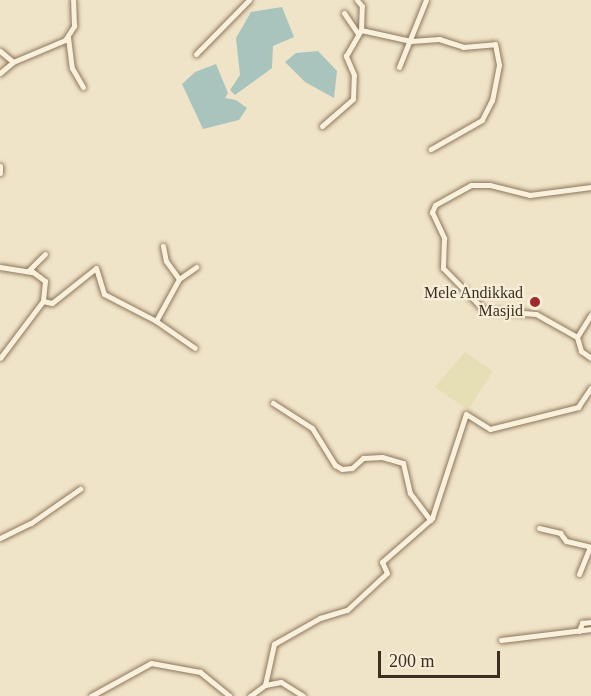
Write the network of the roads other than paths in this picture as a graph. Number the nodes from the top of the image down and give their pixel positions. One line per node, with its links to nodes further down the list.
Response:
1 (73, 0): 7 (street)
2 (249, 0): 10 (street)
3 (357, 0): 6 (street)
4 (426, 0): 8 (street)
5 (344, 13): 6 (street)
6 (359, 32): 8 (street); 15 (street)
7 (68, 37): 11 (street); 14 (street)
8 (411, 41): 12 (street); 16 (street)
9 (0, 51): 11 (street)
10 (196, 54)
11 (13, 62): 13 (street)
12 (399, 67)
13 (0, 73)
14 (83, 87)
15 (322, 126)
16 (431, 149)
17 (0, 166): 18 (street)
18 (0, 173)
19 (591, 187): 29 (street)
20 (163, 246): 25 (street)
21 (45, 254): 24 (street)
22 (0, 267): 24 (street)
23 (196, 267): 25 (street)
24 (28, 271): 26 (street)
25 (179, 279): 28 (street)
26 (43, 301): 28 (street); 31 (street)
27 (591, 315): 29 (street)
28 (156, 321): 30 (street)
29 (578, 337): 32 (street)
30 (195, 348)
31 (0, 358)
32 (591, 358)
33 (591, 388): 36 (street)
34 (273, 403): 36 (street)
35 (80, 489): 38 (street)
36 (430, 520): 45 (street)
37 (538, 528): 39 (street)
38 (0, 538)
39 (591, 547): 40 (street)
40 (579, 574)
41 (591, 622): 43 (street)
42 (591, 629): 43 (street)
43 (579, 631): 44 (street)
44 (501, 639)
45 (265, 685): 48 (street); 49 (street)
46 (91, 696): 47 (street)
47 (230, 696)
48 (250, 696)
49 (303, 696)

